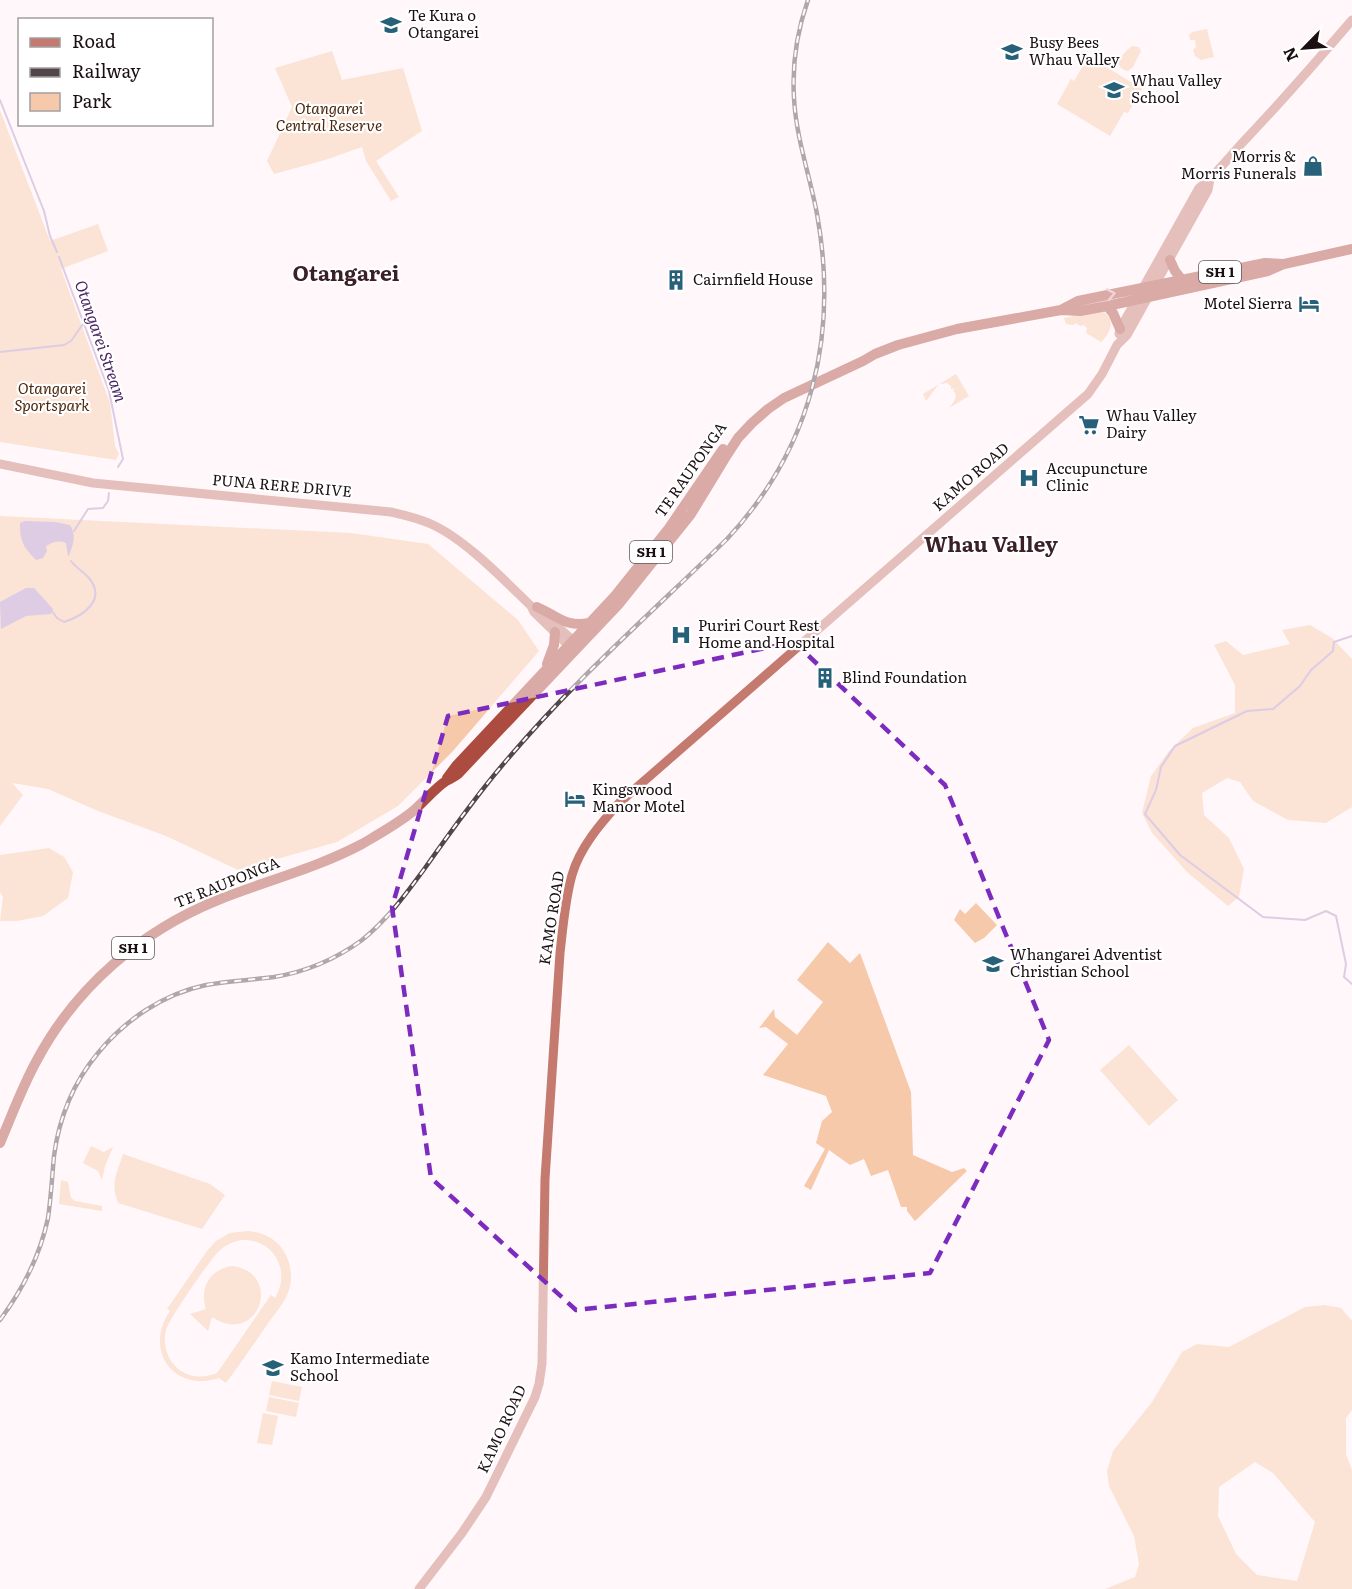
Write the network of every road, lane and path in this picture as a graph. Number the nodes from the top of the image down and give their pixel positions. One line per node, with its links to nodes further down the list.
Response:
1 (1352, 20): 2 (main road, KAMO ROAD)
2 (1210, 179): 4 (main road, KAMO ROAD); 7 (main road, KAMO ROAD)
3 (1352, 249): 5 (highway, SH 1)
4 (1170, 260): 6 (highway); 7 (main road, KAMO ROAD)
5 (1284, 264): 6 (highway, SH 1); 7 (highway, TE RAUPONGA / SH 1)
6 (1182, 280): 7 (highway, SH 1)
7 (1146, 293): 8 (highway, TE RAUPONGA / SH 1); 9 (highway, SH 1, one-way to 7); 10 (main road, KAMO ROAD); 11 (main road, KAMO ROAD)
8 (1107, 306): 9 (highway, TE RAUPONGA / SH 1); 10 (highway)
9 (1061, 310): 12 (highway, TE RAUPONGA / SH 1)
10 (1120, 329): 11 (main road, KAMO ROAD)
11 (1117, 345): 21 (main road, KAMO ROAD)
12 (875, 354): 15 (highway, TE RAUPONGA / SH 1); 17 (highway, TE RAUPONGA / SH 1)
13 (0, 464): 14 (main road, PUNA RERE DRIVE)
14 (534, 606): 15 (highway); 16 (main road, PUNA RERE DRIVE); 17 (main road, PUNA RERE DRIVE)
15 (589, 623): 17 (highway, TE RAUPONGA / SH 1)
16 (555, 632): 17 (main road, PUNA RERE DRIVE); 18 (highway)
17 (574, 646): 18 (highway, TE RAUPONGA / SH 1); 19 (highway, TE RAUPONGA / SH 1)
18 (541, 674): 19 (highway, TE RAUPONGA / SH 1)
19 (445, 782): 20 (highway, TE RAUPONGA / SH 1)
20 (0, 1143)
21 (419, 1589)

